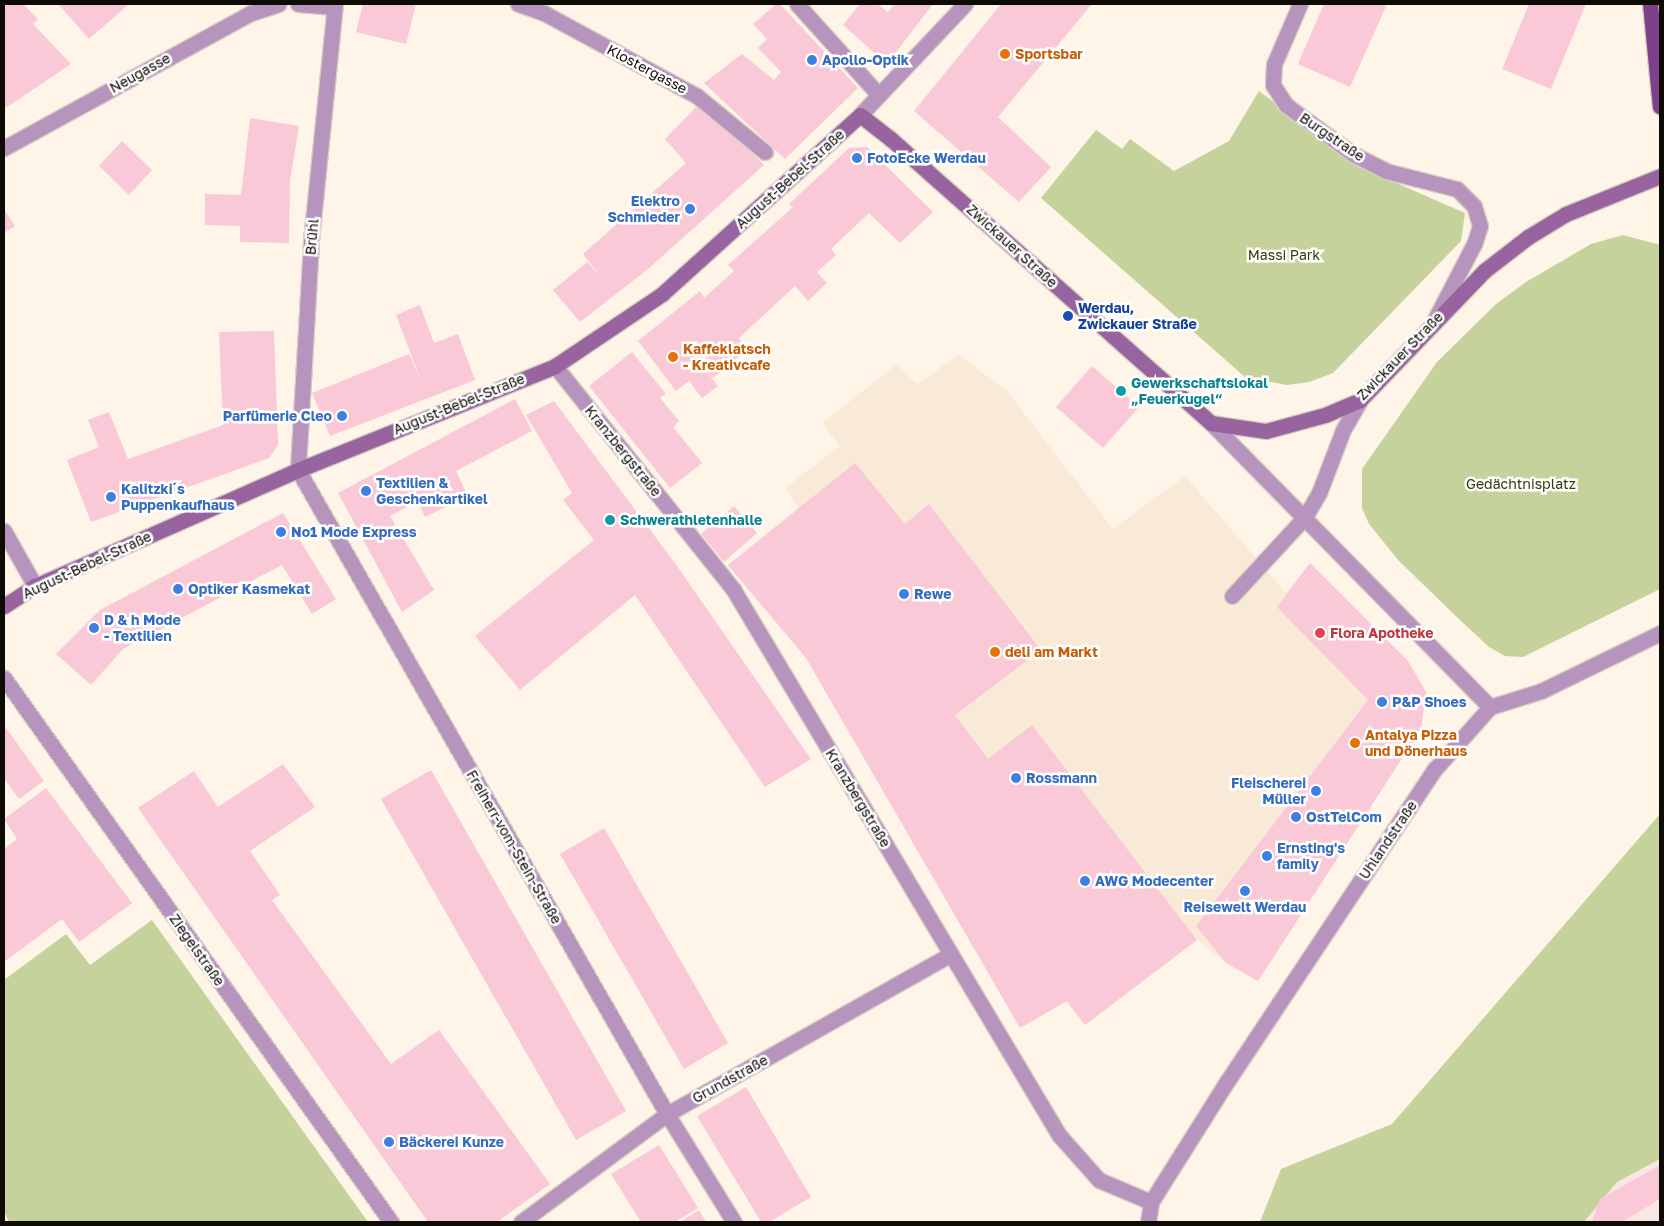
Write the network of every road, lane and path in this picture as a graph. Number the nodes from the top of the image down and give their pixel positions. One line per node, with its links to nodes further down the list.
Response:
1 (279, 4): 12 (street, Neugasse)
2 (298, 4): 8 (street)
3 (518, 4): 13 (street, Klostergasse)
4 (797, 4): 9 (street)
5 (965, 4): 9 (street)
6 (1300, 4): 15 (street, Burgstraße)
7 (1650, 4): 10 (main road)
8 (335, 6): 19 (street, Brühl)
9 (879, 95): 11 (street)
10 (1660, 107)
11 (860, 115): 16 (street, August-Bebel-Straße); 18 (street, Zwickauer Straße)
12 (4, 148)
13 (765, 152)
14 (1660, 176): 15 (street, Zwickauer Straße)
15 (1434, 320): 17 (street, Zwickauer Straße)
16 (555, 366): 19 (street, August-Bebel-Straße); 28 (street, Kranzbergstraße)
17 (1360, 400): 18 (street, Zwickauer Straße); 20 (street)
18 (1211, 422): 20 (street)
19 (298, 470): 22 (street, August-Bebel-Straße); 29 (street, Freiherr-vom-Stein-Straße)
20 (1305, 517): 23 (street); 27 (street)
21 (4, 531): 22 (street)
22 (35, 586): 24 (street, August-Bebel-Straße)
23 (1232, 596)
24 (4, 606)
25 (1660, 633): 27 (street)
26 (4, 678): 31 (street, Ziegelstraße)
27 (1490, 707): 30 (street, Uhlandstraße)
28 (951, 954): 29 (street, Grundstraße); 30 (street, Kranzbergstraße)
29 (667, 1114): 32 (street, Grundstraße); 33 (street, Freiherr-vom-Stein-Straße)
30 (1151, 1202): 34 (street)
31 (391, 1222)
32 (521, 1222)
33 (734, 1222)
34 (1148, 1222)

